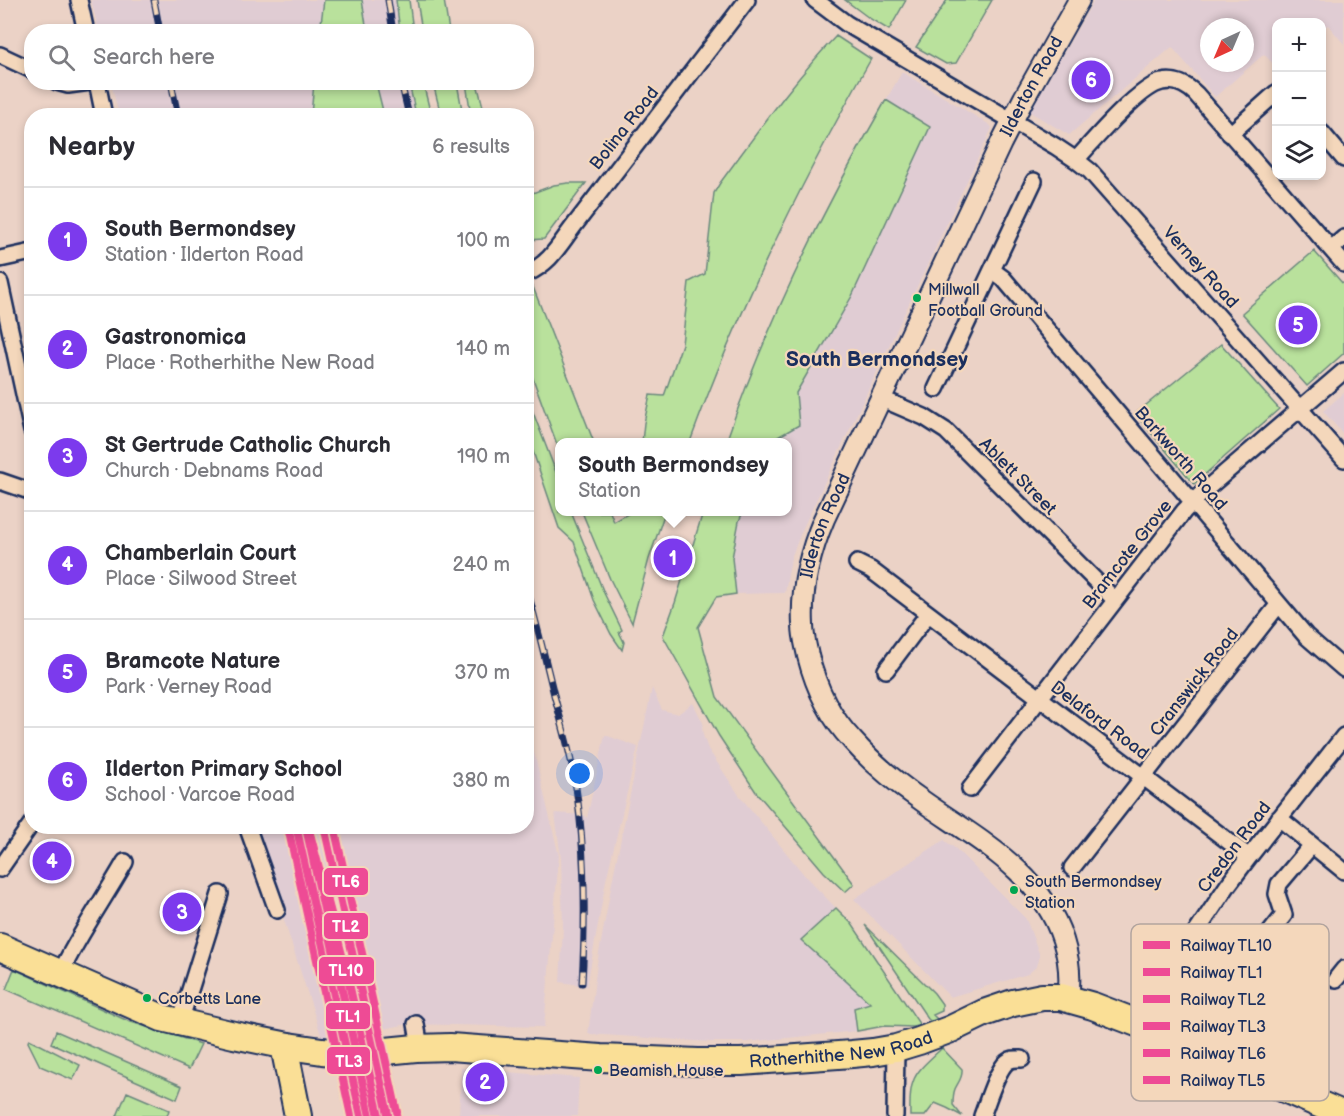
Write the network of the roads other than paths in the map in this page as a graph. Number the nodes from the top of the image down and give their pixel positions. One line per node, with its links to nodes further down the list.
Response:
1 (79, 0): 5 (street)
2 (747, 0): 22 (street, Bolina Road)
3 (814, 0): 11 (street, Verney Road)
4 (1079, 0): 11 (street, Ilderton Road)
5 (84, 24)
6 (0, 55): 7 (street)
7 (24, 66)
8 (99, 90): 10 (street)
9 (1272, 97): 12 (street)
10 (102, 108)
11 (1012, 120): 15 (street, Verney Road); 28 (street, Ilderton Road)
12 (1230, 134): 15 (street); 18 (street)
13 (1326, 138): 14 (street)
14 (1344, 159)
15 (1076, 160): 29 (street, Verney Road)
16 (1034, 181): 23 (street)
17 (1344, 238): 18 (street)
18 (1331, 249): 21 (street)
19 (24, 254): 20 (street)
20 (0, 259)
21 (1344, 264)
22 (534, 270)
23 (992, 270): 26 (street); 33 (street, Barkworth Road)
24 (0, 282): 27 (street)
25 (1344, 371): 29 (street, Bramcote Grove)
26 (936, 389)
27 (24, 394)
28 (880, 398): 35 (street, Ablett Street); 59 (street, Ilderton Road)
29 (1300, 409): 30 (street, Verney Road); 33 (street, Bramcote Grove)
30 (1344, 459)
31 (0, 481): 32 (street)
32 (24, 489)
33 (1193, 501): 35 (street, Bramcote Grove); 36 (street, Barkworth Road)
34 (856, 563): 37 (street, Delaford Road)
35 (1115, 600): 40 (street, Bramcote Grove)
36 (1279, 604): 38 (street, Barkworth Road); 42 (street, Cranswick Road)
37 (928, 614): 39 (street); 40 (street, Delaford Road)
38 (1344, 669)
39 (886, 670)
40 (1039, 698): 42 (street, Delaford Road); 43 (street, Bramcote Grove)
41 (1344, 736): 44 (street, Credon Road)
42 (1144, 777): 48 (street, Delaford Road); 50 (street, Cranswick Road)
43 (970, 789)
44 (1279, 818): 47 (street); 48 (street, Credon Road)
45 (24, 834): 51 (street)
46 (250, 834): 54 (street)
47 (1312, 845): 52 (street); 56 (street)
48 (1249, 857): 55 (street, Credon Road)
49 (125, 862): 58 (street)
50 (1072, 868)
51 (0, 869)
52 (1344, 871)
53 (220, 894): 61 (street)
54 (277, 910)
55 (1203, 924)
56 (1277, 924)
57 (0, 947): 58 (main road, Rotherhithe New Road)
58 (60, 972): 61 (main road, Rotherhithe New Road)
59 (1068, 998): 60 (main road, Rotherhithe New Road); 63 (main road, Rotherhithe New Road)
60 (1131, 1021)
61 (180, 1023): 62 (main road, Rotherhithe New Road)
62 (288, 1046): 63 (main road, Rotherhithe New Road); 67 (main road)
63 (896, 1048): 68 (street)
64 (1022, 1059): 69 (street)
65 (1312, 1101): 66 (main road, Rotherhithe New Road)
66 (1344, 1115)
67 (298, 1116)
68 (895, 1116)
69 (982, 1116)

